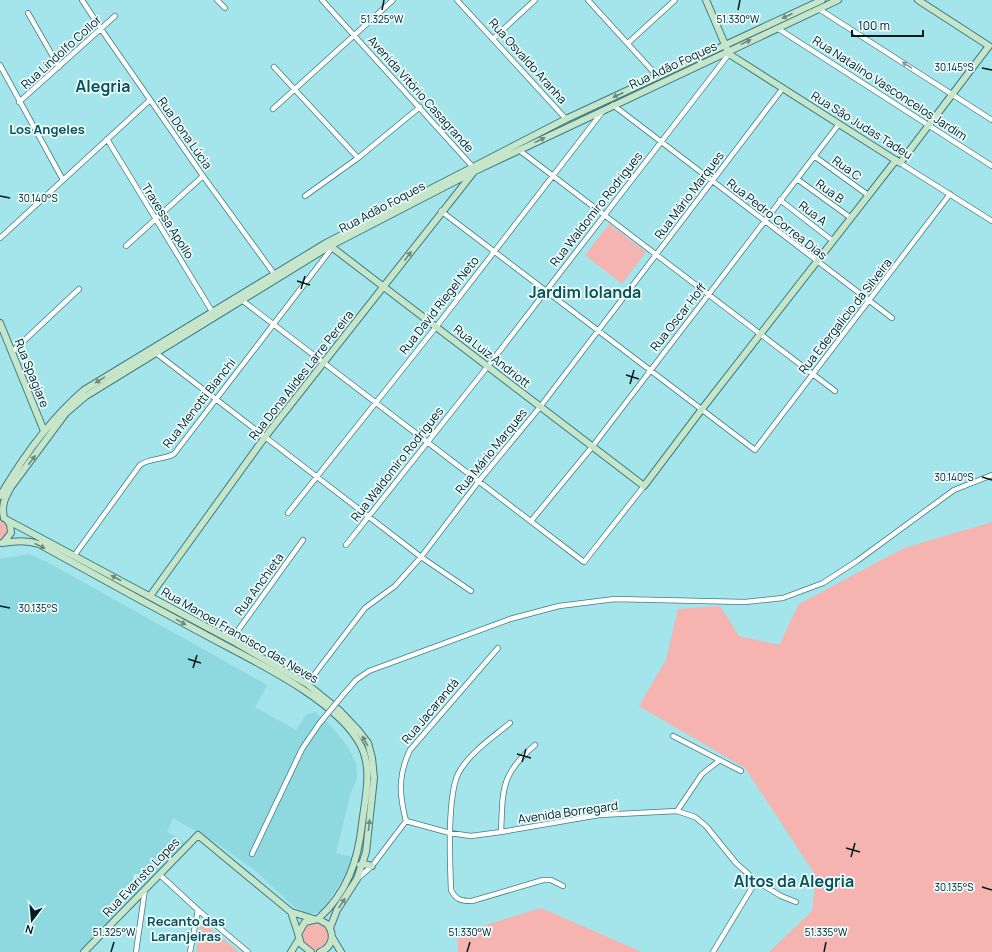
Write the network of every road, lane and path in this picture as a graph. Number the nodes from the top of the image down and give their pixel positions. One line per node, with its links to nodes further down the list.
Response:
1 (82, 0): 19 (street, Rua Dona Lúcia)
2 (217, 0): 14 (street)
3 (322, 0): 20 (street, Avenida Vitório Casagrande)
4 (393, 0): 20 (street)
5 (458, 0): 21 (street, Rua Osvaldo Aranha)
6 (535, 0): 21 (street)
7 (588, 0): 22 (street)
8 (674, 0): 22 (street)
9 (706, 0): 24 (main road)
10 (822, 0): 13 (main road, Rua Adão Foques)
11 (838, 0): 15 (main road, Rua Adão Foques)
12 (918, 0): 23 (main road)
13 (813, 2): 24 (main road, Rua Adão Foques, one-way to 24)
14 (225, 8)
15 (819, 9): 18 (main road, Rua Adão Foques); 31 (street, one-way to 15)
16 (28, 13): 26 (street)
17 (115, 16): 19 (street, Rua Lindolfo Collor)
18 (777, 28): 24 (main road, Rua Adão Foques, one-way to 18); 41 (street, Rua Natalino Vasconcelos Jardim)
19 (100, 29): 26 (street, Rua Lindolfo Collor); 32 (street, Rua Dona Lúcia)
20 (354, 37): 30 (street); 35 (street, Avenida Vitório Casagrande)
21 (494, 38): 38 (street, Rua Osvaldo Aranha)
22 (628, 43): 28 (street)
23 (991, 47): 31 (main road)
24 (728, 50): 28 (main road, Rua Adão Foques); 29 (main road, Rua São Judas Tadeu); 34 (main road, Rua Adão Foques); 43 (street, Rua Waldomiro Rodrigues)
25 (0, 65): 33 (street)
26 (59, 67): 33 (street, Rua Lindolfo Collor)
27 (274, 67): 30 (street)
28 (658, 77): 38 (main road, Rua Adão Foques, one-way to 38)
29 (783, 88): 40 (main road, Rua São Judas Tadeu); 54 (street, Rua Mário Marques)
30 (295, 89): 36 (street); 46 (street)
31 (952, 94): 39 (street); 41 (main road)
32 (150, 100): 42 (street); 51 (street, Rua Dona Lúcia)
33 (19, 102): 53 (street)
34 (613, 105): 37 (main road, Rua Adão Foques); 43 (street, Rua Pedro Correa Dias)
35 (420, 107): 46 (street); 49 (street, Avenida Vitório Casagrande)
36 (273, 108)
37 (605, 108): 44 (main road, Rua Adão Foques, one-way to 37); 50 (street, Rua David Riegel Neto)
38 (566, 118): 49 (main road, Rua Adão Foques)
39 (992, 120)
40 (839, 124): 45 (street, Rua Oscar Hoff); 47 (main road, Rua São Judas Tadeu)
41 (928, 124): 47 (main road); 48 (street, Rua Natalino Vasconcelos Jardim)
42 (107, 139): 53 (street); 62 (street, Travessa Apollo)
43 (662, 141): 54 (street, Rua Pedro Correa Dias); 60 (street, Rua Waldomiro Rodrigues)
44 (519, 150): 49 (main road, Rua Adão Foques); 50 (street)
45 (814, 156): 52 (street, Rua Oscar Hoff); 56 (street, Rua C)
46 (358, 158): 57 (street)
47 (898, 161): 55 (street, Rua São Judas Tadeu); 56 (main road)
48 (992, 166)
49 (473, 168): 59 (main road, Rua Dona Alides Larre Pereira); 68 (main road, Rua Adão Foques)
50 (552, 175): 60 (street); 69 (street, Rua David Riegel Neto)
51 (203, 176): 62 (street); 72 (street, Rua Dona Lúcia)
52 (797, 179): 58 (street, Rua Oscar Hoff); 61 (street, Rua B)
53 (63, 180): 65 (street)
54 (712, 180): 63 (street, Rua Pedro Correa Dias); 70 (street, Rua Mário Marques)
55 (950, 194): 64 (street, Rua São Judas Tadeu); 78 (street, Rua Edergalicio da Silveira)
56 (868, 195): 61 (main road)
57 (305, 196)
58 (780, 200): 63 (street, Rua Oscar Hoff); 66 (street, Rua A)
59 (441, 211): 69 (street); 73 (main road, Rua Dona Alides Larre Pereira, one-way to 59)
60 (604, 216): 70 (street); 75 (street, Rua Waldomiro Rodrigues)
61 (851, 218): 66 (main road)
62 (155, 220): 67 (street); 79 (street, Travessa Apollo)
63 (765, 221): 71 (street, Rua Pedro Correa Dias); 76 (street, Rua Oscar Hoff)
64 (992, 221)
65 (0, 238)
66 (833, 241): 71 (main road)
67 (126, 246)
68 (329, 246): 72 (main road, Rua Adão Foques); 73 (main road, Rua Luiz Andriott); 77 (main road, Rua Adão Foques); 82 (street, Rua Menotti Bianchi)
69 (495, 251): 75 (street); 83 (street, Rua David Riegel Neto)
70 (656, 255): 76 (street); 84 (street, Rua Mário Marques)
71 (817, 262): 78 (street, Rua Pedro Correa Dias); 85 (main road)
72 (275, 275): 79 (main road, Rua Adão Foques)
73 (384, 287): 83 (main road, Rua Luiz Andriott); 88 (main road, Rua Dona Alides Larre Pereira)
74 (79, 289): 86 (street)
75 (546, 290): 84 (street); 89 (street, Rua Waldomiro Rodrigues)
76 (708, 295): 85 (street); 90 (street, Rua Oscar Hoff)
77 (243, 301): 82 (street); 87 (main road, Rua Adão Foques)
78 (869, 301): 80 (street, Rua Pedro Correa Dias); 91 (street, Rua Edergalicio da Silveira)
79 (214, 312): 97 (main road, Rua Adão Foques, one-way to 97)
80 (892, 318)
81 (0, 323): 86 (main road, Rua Spagiare)
82 (273, 324): 88 (street); 93 (street, Rua Menotti Bianchi)
83 (436, 326): 89 (main road, Rua Luiz Andriott); 94 (street, Rua David Riegel Neto)
84 (599, 330): 90 (street); 95 (street, Rua Mário Marques)
85 (760, 334): 91 (street); 96 (main road)
86 (12, 352): 97 (main road, Rua Spagiare)
87 (156, 353): 93 (street); 108 (main road, Rua Adão Foques, one-way to 87)
88 (324, 363): 94 (street); 98 (main road, Rua Dona Alides Larre Pereira)
89 (488, 366): 95 (main road, Rua Luiz Andriott); 99 (street, Rua Waldomiro Rodrigues)
90 (650, 370): 96 (street); 100 (street, Rua Oscar Hoff)
91 (813, 373): 92 (street); 96 (street, Rua Edergalicio da Silveira)
92 (835, 391)
93 (215, 400): 98 (street); 113 (street, Rua Menotti Bianchi)
94 (374, 402): 99 (street); 102 (street, Rua David Riegel Neto)
95 (540, 407): 100 (main road, Rua Luiz Andriott); 103 (street, Rua Mário Marques)
96 (702, 409): 104 (main road)
97 (44, 431): 105 (main road, Rua Adão Foques)
98 (266, 437): 102 (street); 116 (main road, Rua Dona Alides Larre Pereira)
99 (426, 442): 103 (street); 107 (street, Rua Waldomiro Rodrigues)
100 (592, 447): 104 (main road, Rua Luiz Andriott); 109 (street, Rua Oscar Hoff)
101 (992, 475): 129 (street, bridge)
102 (317, 476): 106 (street, Rua David Riegel Neto); 107 (street)
103 (479, 481): 109 (street); 114 (street, Rua Mário Marques)
104 (644, 486): 109 (street)
105 (0, 496)
106 (288, 513)
107 (369, 516): 112 (street, Rua Waldomiro Rodrigues); 114 (street)
108 (4, 518): 111 (main road, Rua Adão Foques); 113 (main road, Rua Manoel Francisco das Neves)
109 (531, 521)
110 (303, 540): 117 (street, Rua Anchieta)
111 (1, 544): 137 (main road, Rua Manoel Francisco das Neves, one-way to 137)
112 (346, 545)
113 (74, 556): 116 (main road, Rua Manoel Francisco das Neves, one-way to 113)
114 (421, 557): 115 (street); 119 (street, Rua Mário Marques)
115 (471, 591)
116 (150, 596): 117 (main road, Rua Manoel Francisco das Neves)
117 (231, 640): 119 (main road, Rua Manoel Francisco das Neves)
118 (498, 648): 126 (street, Rua Jacarandá)
119 (308, 684): 130 (main road, Rua Manoel Francisco das Neves, one-way to 119)
120 (510, 723): 128 (street)
121 (674, 736): 123 (street)
122 (535, 745): 127 (street)
123 (720, 760): 124 (street); 125 (street)
124 (741, 771)
125 (677, 811): 127 (street, Avenida Borregard); 134 (street, Avenida Borregard)
126 (406, 821): 128 (street, Avenida Borregard); 131 (street)
127 (501, 832): 128 (street, Avenida Borregard)
128 (450, 833): 135 (street)
129 (252, 854)
130 (364, 864): 131 (main road); 133 (main road, Rua Manoel Francisco das Neves); 137 (main road)
131 (372, 866): 133 (street)
132 (160, 875): 136 (main road, Rua Evaristo Lopes); 139 (street); 140 (main road, Rua Evaristo Lopes)
133 (357, 879): 142 (main road, Rua Manoel Francisco das Neves, one-way to 133)
134 (756, 881): 138 (street, Avenida Borregard); 153 (street)
135 (563, 886)
136 (145, 889): 145 (main road, Rua Evaristo Lopes); 146 (street)
137 (344, 889): 141 (main road)
138 (796, 902)
139 (198, 910): 147 (street); 148 (street)
140 (291, 912): 141 (main road); 143 (main road)
141 (316, 919): 142 (main road); 143 (main road)
142 (330, 928): 144 (main road)
143 (298, 937): 149 (main road); 150 (main road)
144 (332, 938): 151 (main road); 152 (main road)
145 (84, 952)
146 (136, 952)
147 (190, 952)
148 (248, 952)
149 (291, 952)
150 (311, 952)
151 (320, 952)
152 (341, 952)
153 (713, 952)

